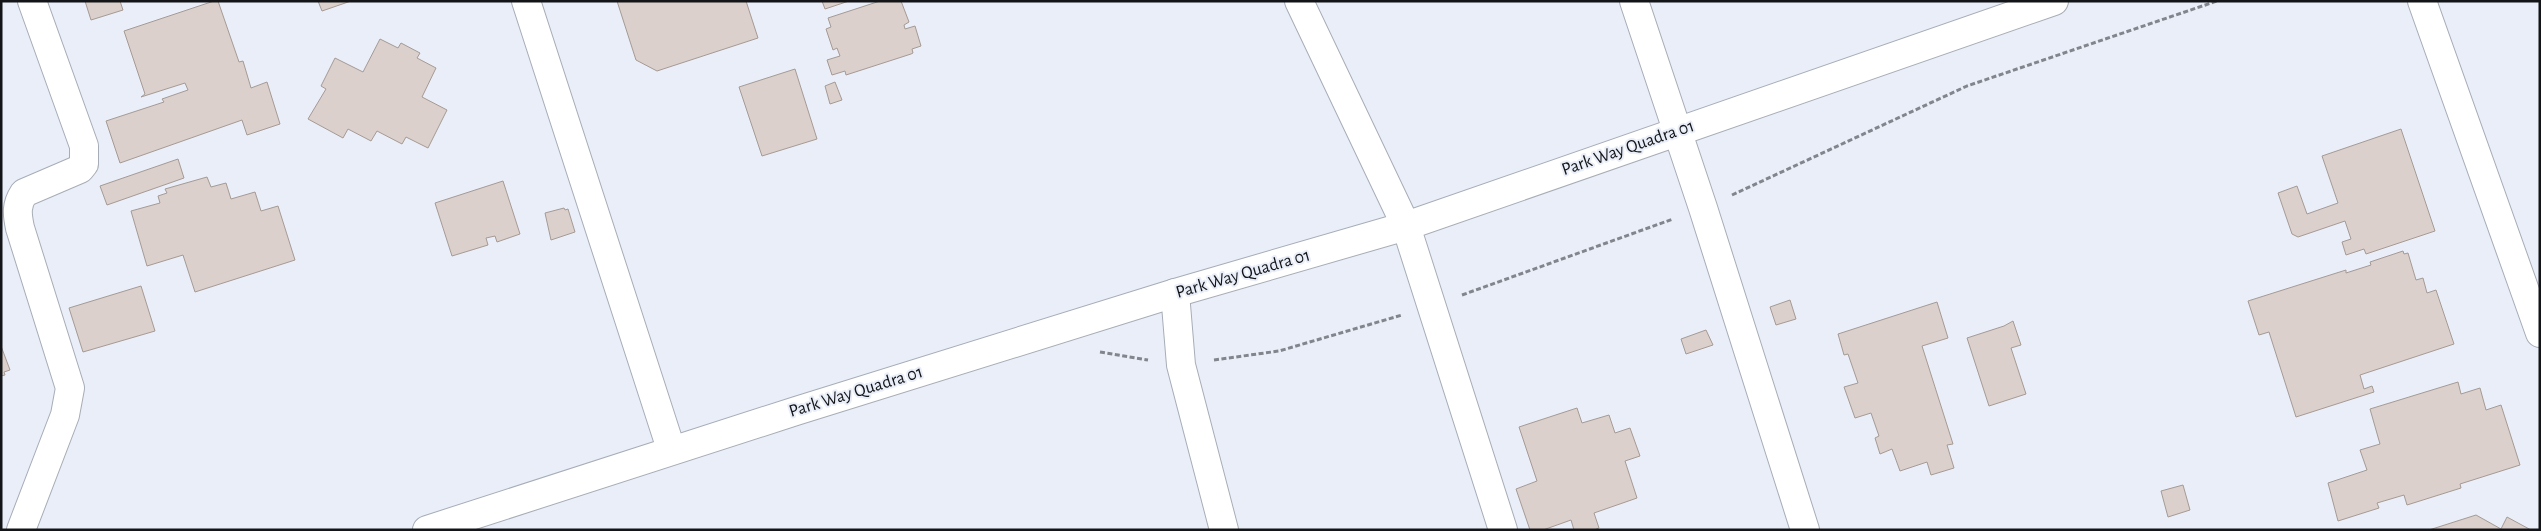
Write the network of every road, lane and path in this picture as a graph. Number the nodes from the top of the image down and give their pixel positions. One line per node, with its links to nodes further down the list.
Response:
1 (32, 1): 17 (street)
2 (526, 1): 16 (street)
3 (1299, 1): 10 (street)
4 (1634, 1): 8 (street)
5 (2054, 1): 8 (street, Park Way Quadra 01)
6 (2217, 1): 9 (path)
7 (2422, 1): 13 (street)
8 (1678, 131): 9 (street); 10 (street, Park Way Quadra 01)
9 (1703, 208): 12 (path); 21 (street)
10 (1406, 226): 11 (street, Park Way Quadra 01); 12 (street)
11 (1175, 294): 15 (street); 16 (street, Park Way Quadra 01)
12 (1432, 306): 15 (path); 20 (street)
13 (2540, 333)
14 (1099, 352): 15 (path)
15 (1181, 365): 19 (street)
16 (671, 449): 18 (street, Park Way Quadra 01)
17 (21, 530)
18 (426, 530)
19 (1224, 530)
20 (1504, 530)
21 (1805, 530)

